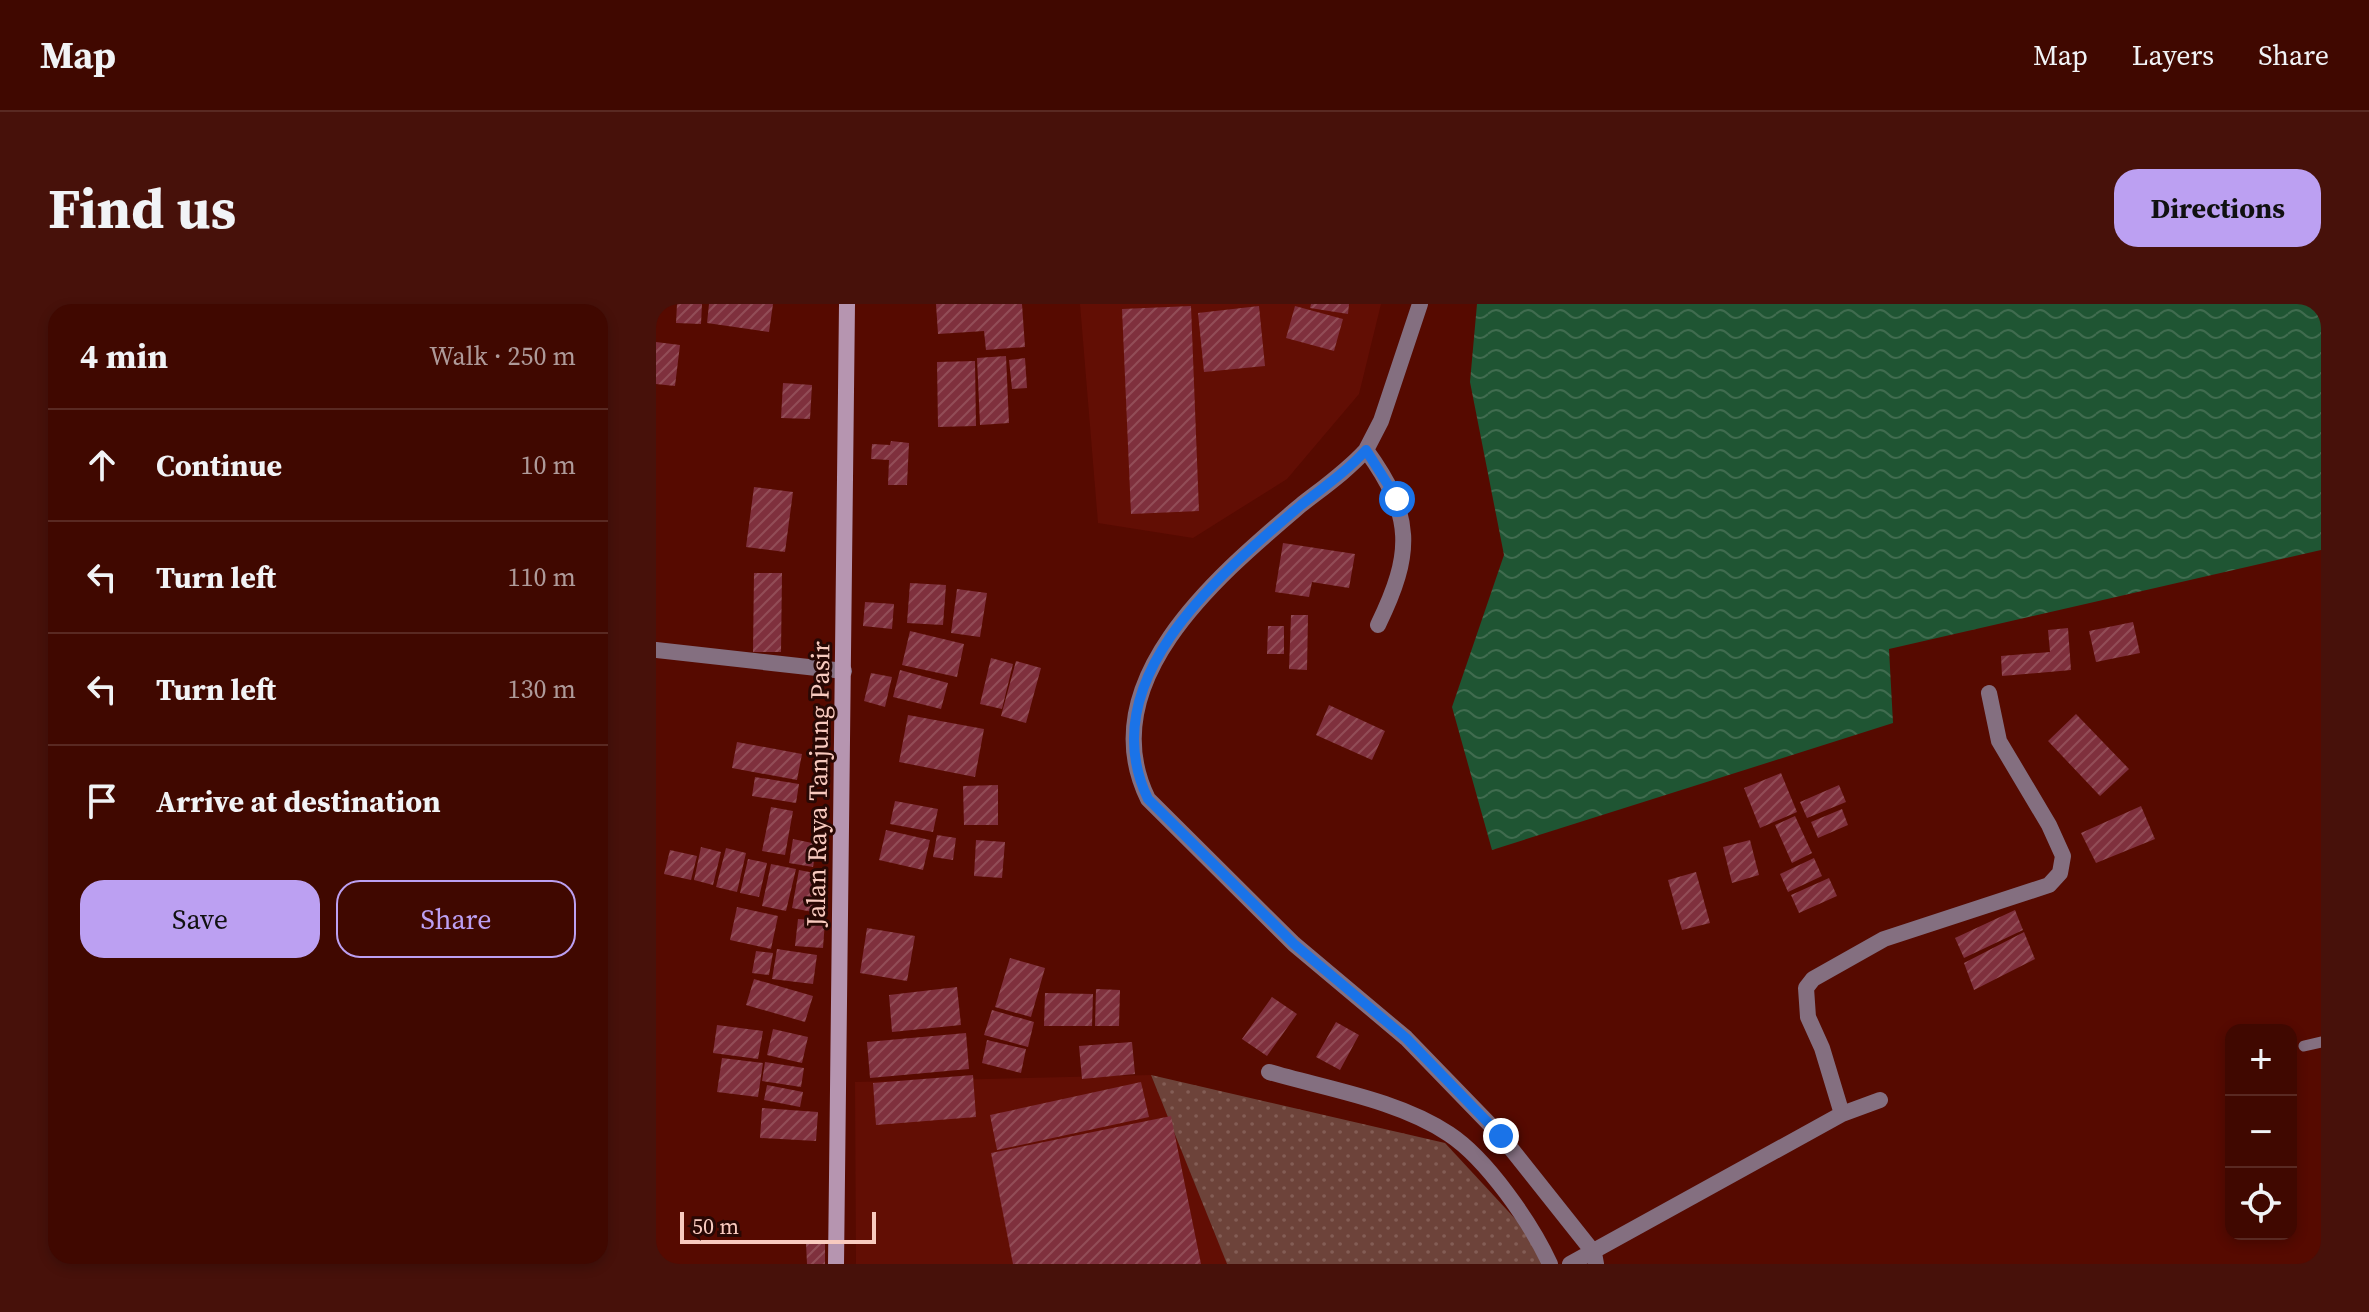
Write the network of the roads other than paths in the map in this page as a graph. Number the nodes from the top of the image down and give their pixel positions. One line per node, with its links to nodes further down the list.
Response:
1 (847, 304): 6 (street, Jalan Raya Tanjung Pasir)
2 (1420, 304): 3 (street)
3 (1366, 450): 4 (street); 13 (street)
4 (1378, 625)
5 (656, 650): 6 (street)
6 (844, 671): 14 (street, Jalan Raya Tanjung Pasir)
7 (1989, 693): 12 (street)
8 (2321, 1042): 9 (lane)
9 (2304, 1046)
10 (1269, 1072): 15 (street)
11 (1880, 1100): 12 (street)
12 (1842, 1114): 13 (street)
13 (1592, 1258): 16 (street)
14 (836, 1264)
15 (1550, 1264)
16 (1570, 1264)

